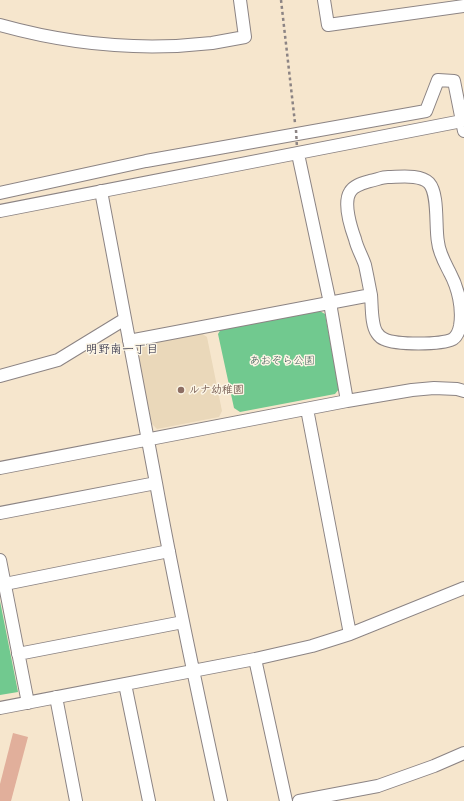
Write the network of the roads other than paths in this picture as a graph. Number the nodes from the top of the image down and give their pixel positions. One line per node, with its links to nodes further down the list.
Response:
1 (240, 0): 4 (street)
2 (324, 0): 3 (street)
3 (464, 6)
4 (0, 25)
5 (463, 126): 6 (street); 8 (street)
6 (298, 151): 7 (street); 11 (street)
7 (101, 191): 9 (street); 12 (street)
8 (0, 193)
9 (0, 211)
10 (371, 295): 10 (street); 11 (street)
11 (330, 303): 13 (street); 16 (street)
12 (125, 319): 13 (street); 14 (street)
13 (129, 341): 18 (street)
14 (0, 376)
15 (464, 391): 16 (street)
16 (347, 400): 17 (street)
17 (307, 409): 18 (street); 27 (street)
18 (148, 440): 19 (street); 20 (street)
19 (0, 468)
20 (156, 483): 21 (street); 22 (street)
21 (0, 513)
22 (169, 551): 24 (street); 26 (street)
23 (0, 560): 24 (street)
24 (5, 584): 28 (street)
25 (464, 588): 27 (street)
26 (183, 622): 28 (street); 30 (street)
27 (350, 634): 29 (street)
28 (18, 654): 33 (street)
29 (255, 659): 30 (street); 39 (street)
30 (193, 671): 31 (street); 38 (street)
31 (125, 684): 32 (street); 37 (street)
32 (56, 697): 33 (street); 36 (street)
33 (28, 702): 34 (street)
34 (0, 708)
35 (464, 753): 40 (street)
36 (76, 801)
37 (149, 801)
38 (220, 801)
39 (286, 801)
40 (299, 801)

